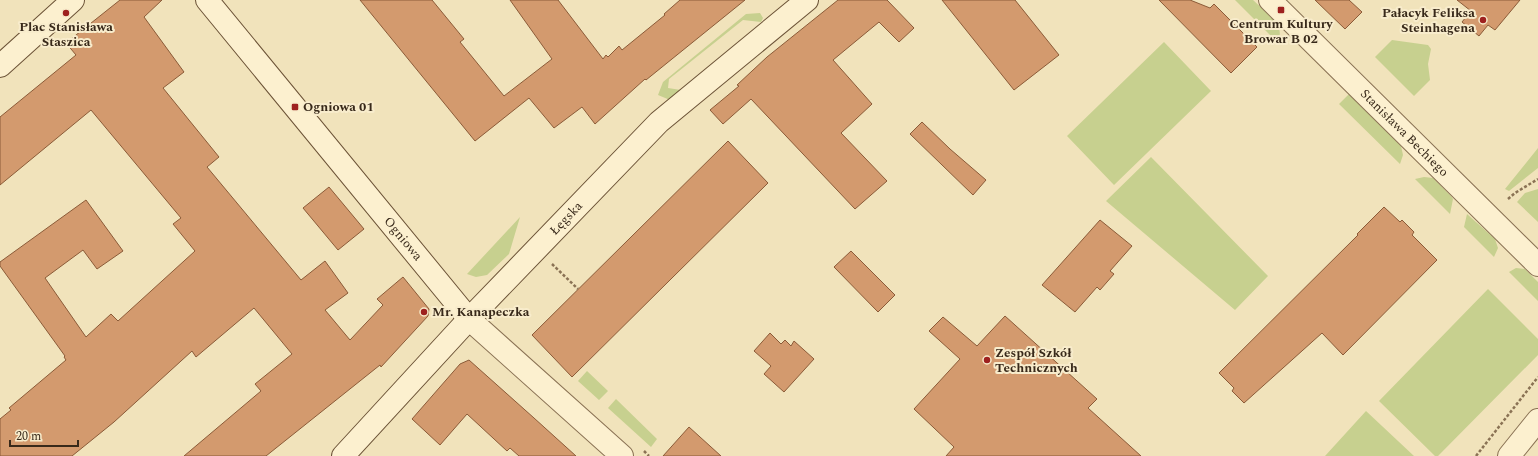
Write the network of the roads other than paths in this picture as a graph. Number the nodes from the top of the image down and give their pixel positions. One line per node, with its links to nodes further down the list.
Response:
1 (73, 0): 5 (street)
2 (207, 0): 7 (street, Ogniowa)
3 (807, 0): 7 (street, Łęgska)
4 (1270, 0): 6 (street, Stanisława Bechiego)
5 (0, 66)
6 (1538, 265)
7 (469, 319): 9 (street, Łęgska); 10 (street, Ogniowa)
8 (1538, 420): 11 (street)
9 (343, 456)
10 (622, 456)
11 (1509, 456)

